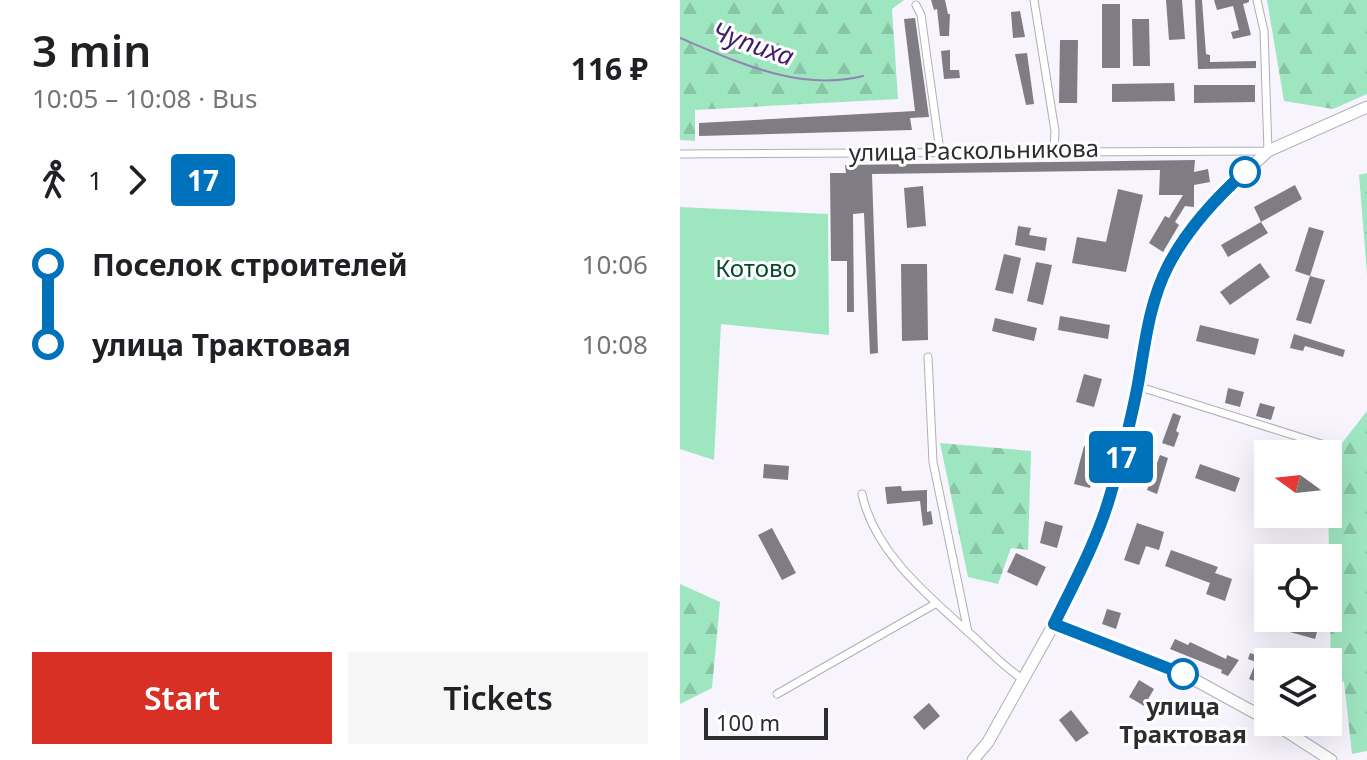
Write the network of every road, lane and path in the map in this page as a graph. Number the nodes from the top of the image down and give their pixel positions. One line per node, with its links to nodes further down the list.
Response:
1 (1034, 0): 6 (street)
2 (1257, 0): 7 (street)
3 (916, 5): 5 (street)
4 (1367, 107): 7 (main road, улица Раскольникова)
5 (940, 151): 6 (street, улица Раскольникова); 8 (street, улица Раскольникова)
6 (1054, 151): 7 (street, улица Раскольникова)
7 (1268, 151): 10 (main road, улица Раскольникова)
8 (680, 154)
9 (928, 357): 15 (street)
10 (1137, 386): 11 (street); 14 (main road, улица Раскольникова)
11 (1309, 440)
12 (862, 494): 13 (street)
13 (935, 604): 15 (street); 17 (street)
14 (1054, 624): 16 (main road, улица Раскольникова); 18 (main road)
15 (968, 632): 16 (street)
16 (1024, 680): 20 (main road, улица Раскольникова)
17 (777, 694)
18 (1254, 712)
19 (1293, 736): 21 (main road)
20 (973, 760)
21 (1331, 760)

